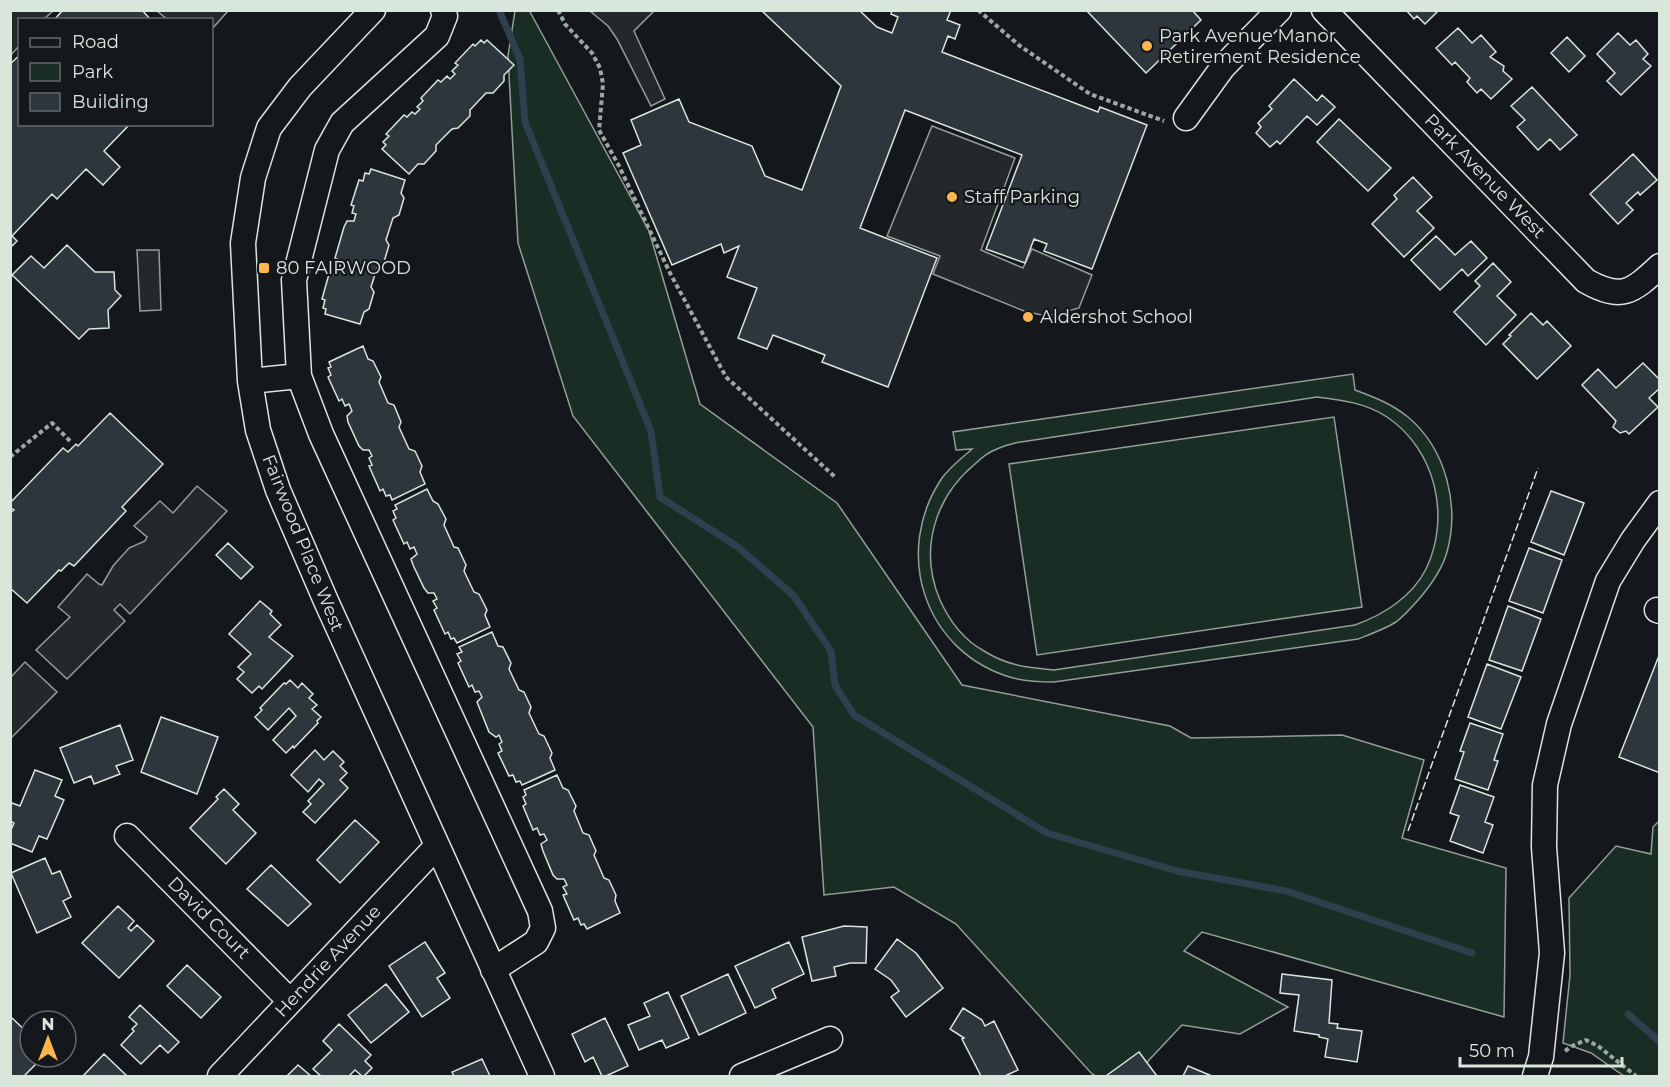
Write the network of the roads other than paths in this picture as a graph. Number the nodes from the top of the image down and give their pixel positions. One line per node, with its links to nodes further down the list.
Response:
1 (373, 10): 8 (street, Fairwood Place West)
2 (443, 10): 7 (street)
3 (1280, 10): 5 (street)
4 (1324, 10): 6 (street, Park Avenue West)
5 (1177, 120)
6 (1659, 266)
7 (299, 375): 8 (street); 12 (street)
8 (250, 381): 11 (street, Fairwood Place West)
9 (1659, 503): 15 (street)
10 (127, 836): 13 (street, David Court)
11 (436, 847): 12 (street, Fairwood Place West); 13 (street, Hendrie Avenue)
12 (493, 970): 17 (street, Fairwood Place West)
13 (290, 1000): 16 (street, Hendrie Avenue)
14 (830, 1039): 18 (street)
15 (1538, 1067)
16 (220, 1077)
17 (542, 1077)
18 (742, 1077)

